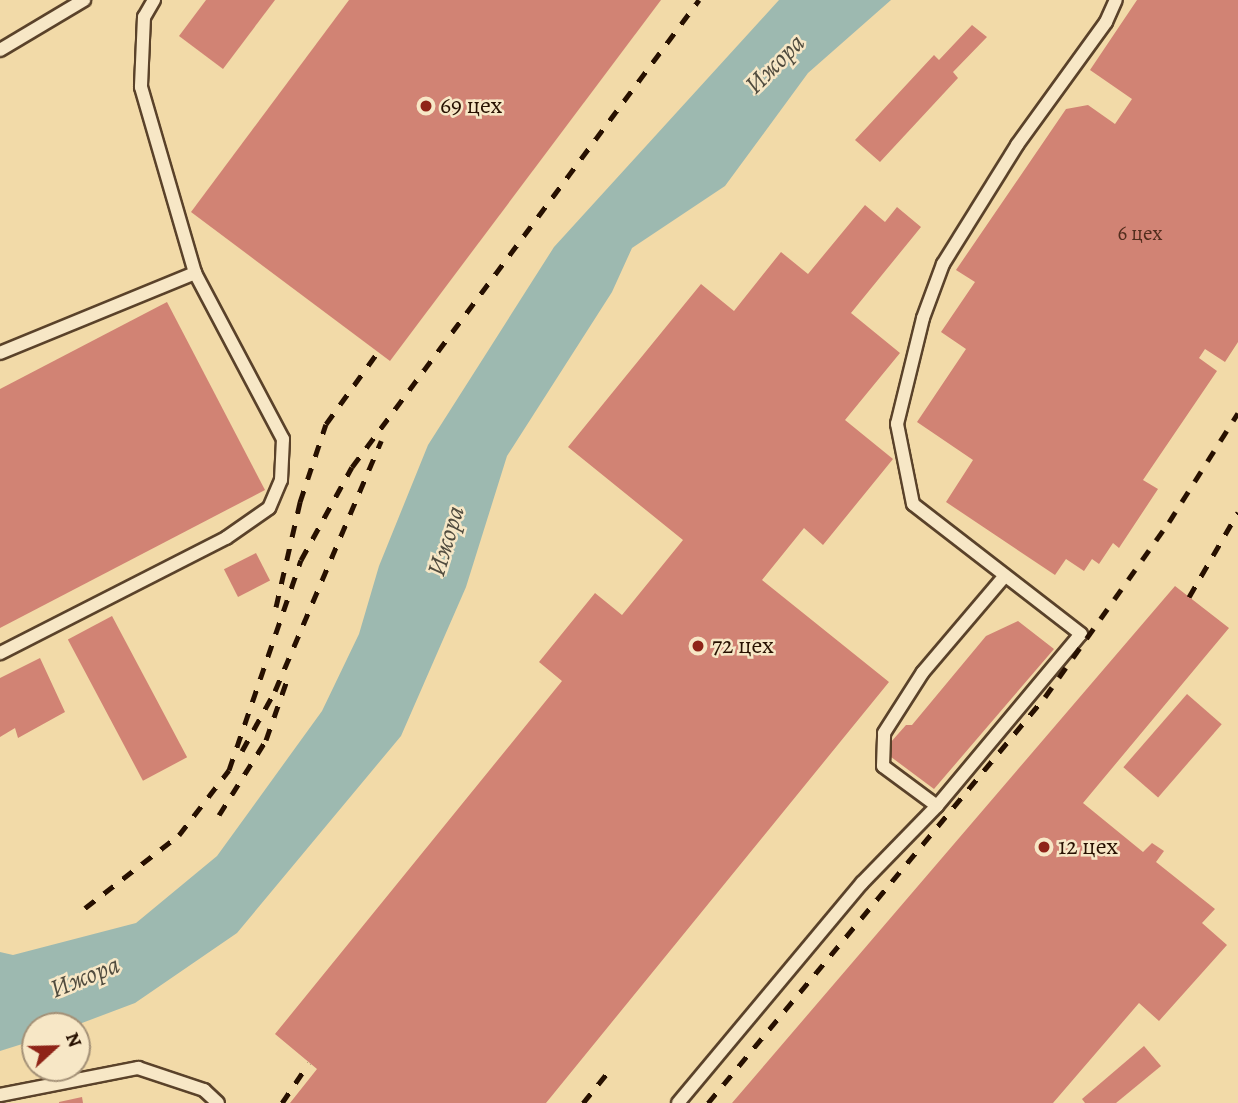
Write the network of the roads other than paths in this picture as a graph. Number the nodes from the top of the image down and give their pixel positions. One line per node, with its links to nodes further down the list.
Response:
1 (84, 0): 4 (lane)
2 (153, 0): 5 (lane)
3 (1116, 0): 7 (lane)
4 (0, 50)
5 (195, 273): 6 (lane); 8 (lane)
6 (0, 353)
7 (1003, 578): 9 (lane); 9 (lane)
8 (0, 653)
9 (937, 806): 12 (lane)
10 (0, 1095): 11 (lane)
11 (218, 1103)
12 (678, 1103)

